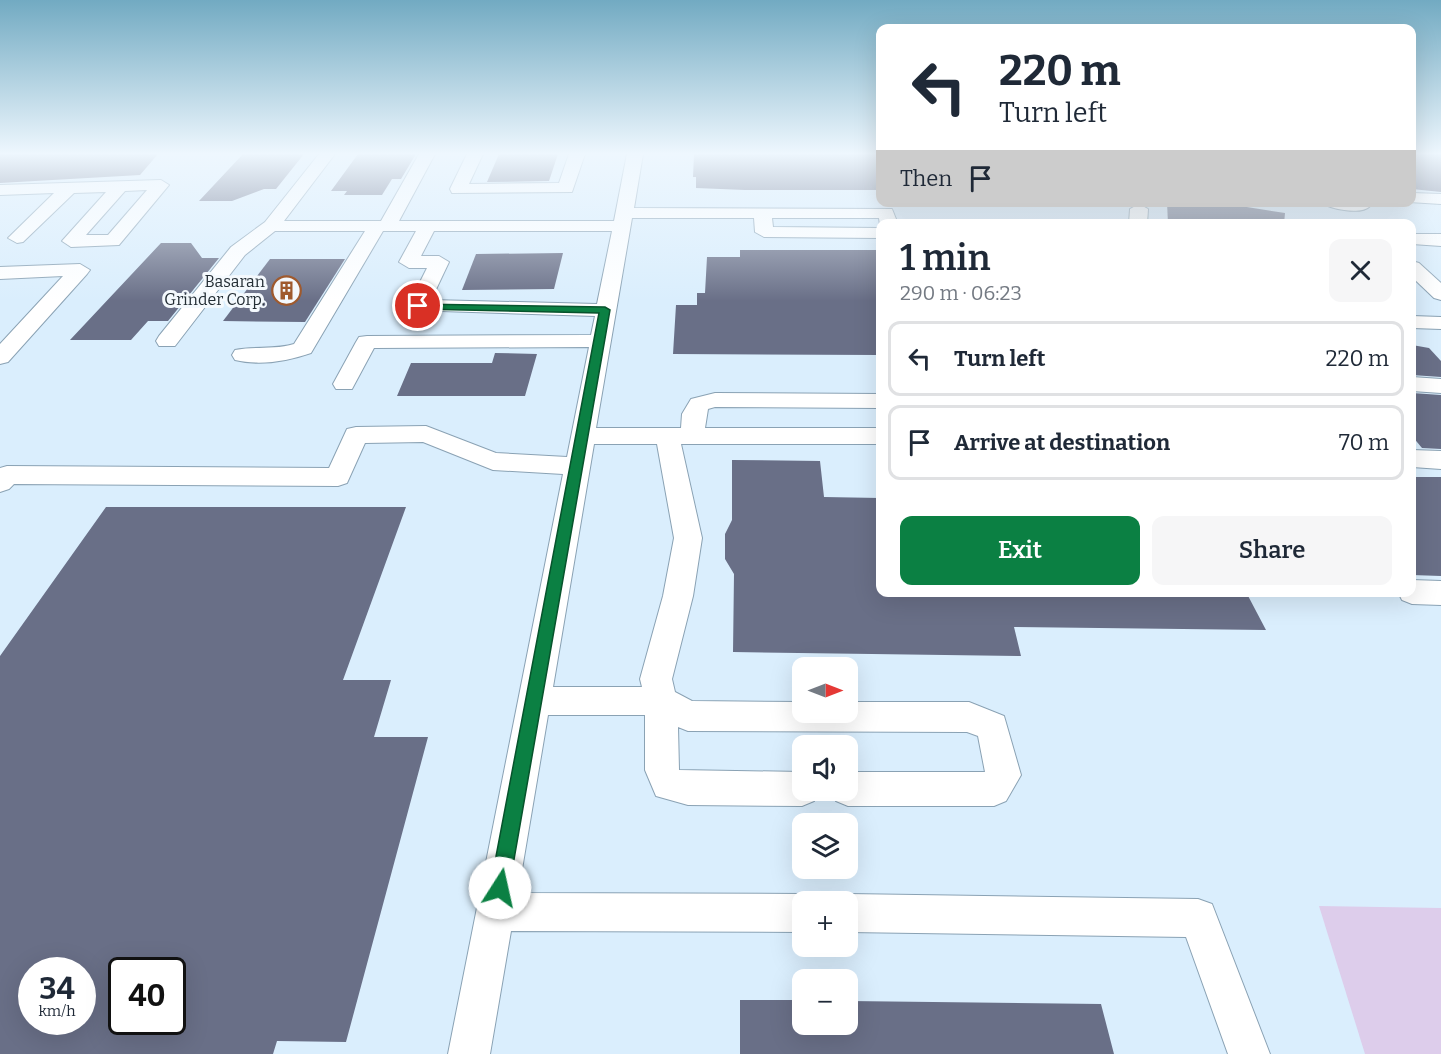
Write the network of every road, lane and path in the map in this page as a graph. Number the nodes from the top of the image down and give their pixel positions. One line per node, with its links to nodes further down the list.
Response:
1 (53, 203): 15 (street)
2 (105, 203): 3 (street)
3 (145, 203)
4 (289, 203): 11 (street)
5 (396, 203): 12 (street)
6 (448, 203): 13 (street)
7 (624, 203): 9 (street)
8 (763, 213): 9 (street); 10 (street); 14 (street)
9 (621, 219): 13 (street); 21 (street)
10 (888, 219)
11 (271, 226): 12 (street); 24 (street)
12 (382, 226): 13 (street); 26 (street)
13 (433, 226): 21 (street)
14 (876, 233)
15 (17, 238)
16 (1416, 239): 17 (street)
17 (1441, 240)
18 (1416, 272): 20 (street)
19 (0, 273): 27 (street)
20 (1441, 294)
21 (605, 310): 25 (street)
22 (1416, 322): 23 (street)
23 (1441, 323)
24 (167, 341)
25 (599, 341): 28 (street); 33 (street)
26 (243, 356)
27 (0, 357)
28 (344, 384)
29 (1416, 384): 30 (street)
30 (1441, 386)
31 (876, 400): 32 (street)
32 (680, 435): 33 (street); 34 (street); 42 (street)
33 (582, 436): 37 (street)
34 (876, 436)
35 (1416, 459): 36 (street)
36 (1441, 460)
37 (576, 466): 38 (street); 41 (street)
38 (0, 483)
39 (1416, 592): 40 (street)
40 (1441, 593)
41 (534, 701): 42 (street); 45 (street)
42 (661, 701): 43 (street); 44 (street)
43 (792, 789)
44 (858, 789)
45 (495, 912): 46 (street); 48 (street)
46 (792, 913)
47 (858, 913): 49 (street)
48 (470, 1054)
49 (1249, 1054)

